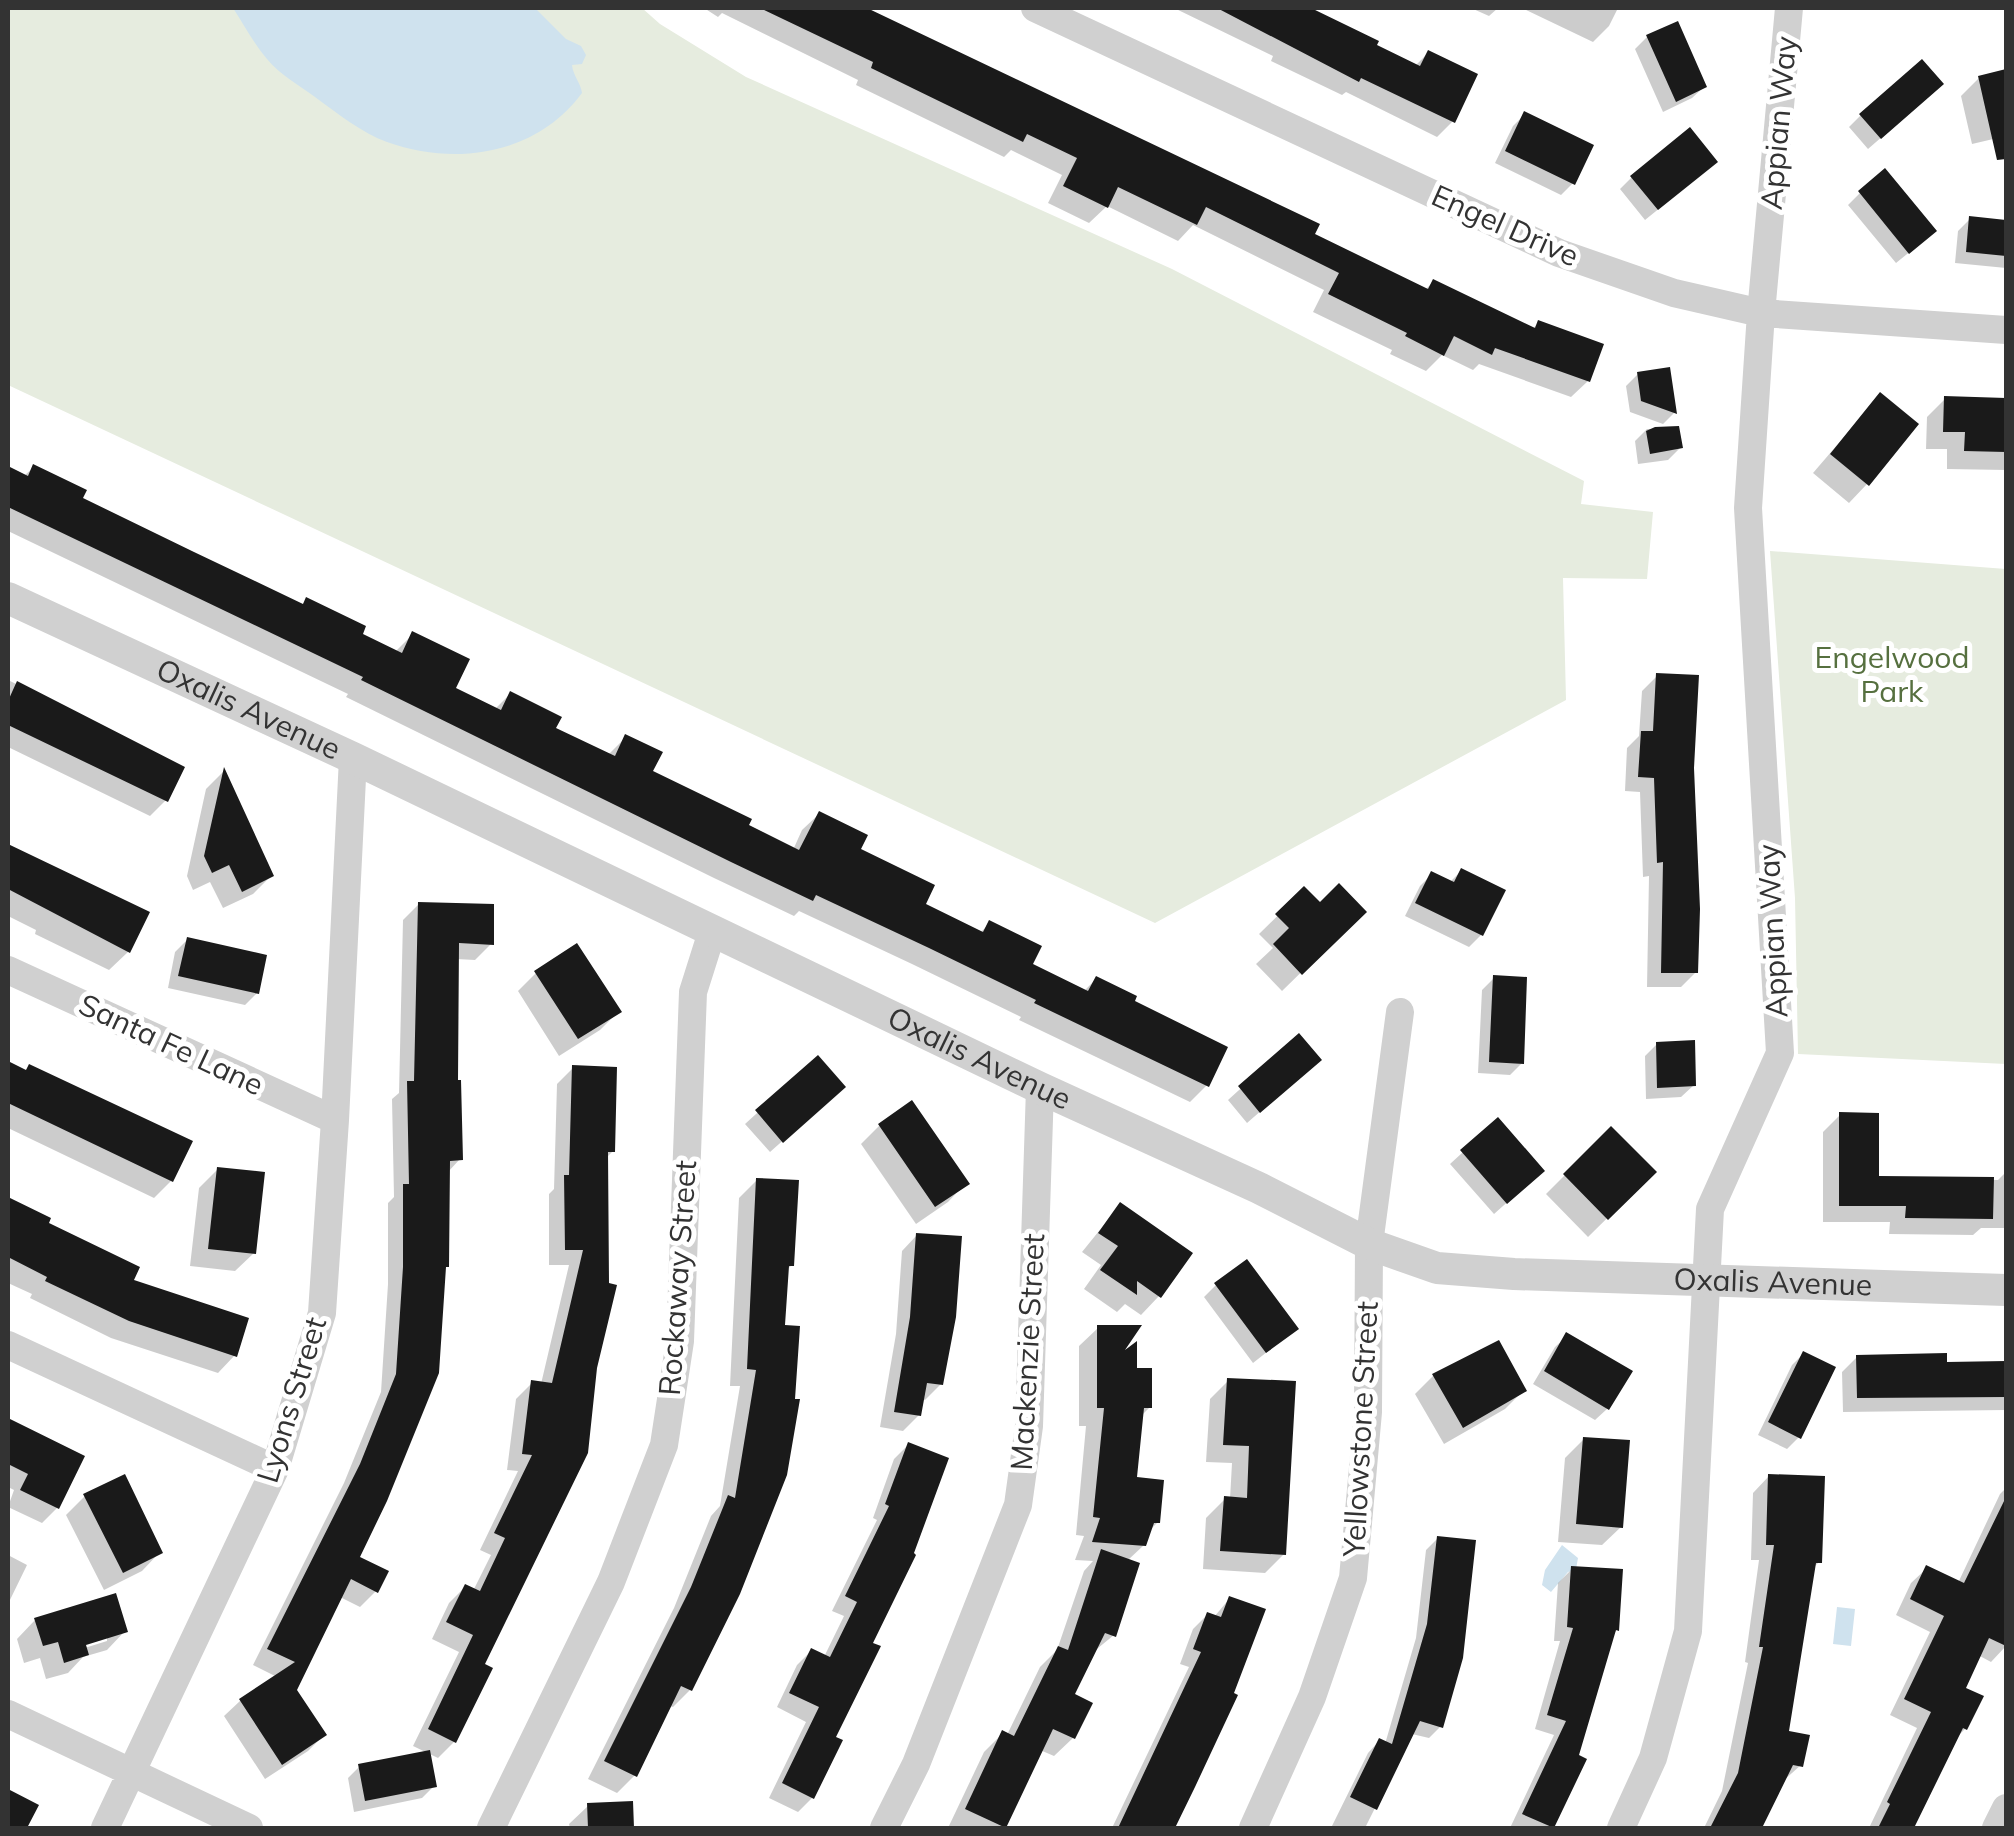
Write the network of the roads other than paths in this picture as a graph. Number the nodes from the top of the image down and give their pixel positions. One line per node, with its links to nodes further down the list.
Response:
1 (1035, 8): 3 (street, Engel Drive)
2 (1790, 8): 3 (street, Appian Way)
3 (1761, 313): 4 (street, Engel Drive); 13 (street, Appian Way)
4 (2006, 330)
5 (8, 598): 6 (street, Oxalis Avenue)
6 (352, 758): 7 (street, Oxalis Avenue); 11 (street, Lyons Street)
7 (712, 932): 10 (street, Oxalis Avenue); 22 (street, Rockaway Street)
8 (8, 970): 11 (street, Santa Fe Lane)
9 (1400, 1012): 12 (street, Yellowstone Street)
10 (1040, 1088): 12 (street, Oxalis Avenue); 23 (street, Mackenzie Street)
11 (335, 1120): 16 (street, Lyons Street)
12 (1369, 1244): 13 (street, Oxalis Avenue); 24 (street, Yellowstone Street)
13 (1706, 1279): 14 (street, Oxalis Avenue); 25 (street, Appian Way)
14 (2006, 1290)
15 (8, 1346): 16 (street)
16 (275, 1469): 18 (street, Lyons Street)
17 (8, 1714): 18 (street)
18 (132, 1772): 20 (street, Lyons Street); 21 (street)
19 (2006, 1808): 26 (street)
20 (105, 1828)
21 (249, 1828)
22 (491, 1828)
23 (884, 1828)
24 (1254, 1828)
25 (1621, 1828)
26 (1996, 1828)

